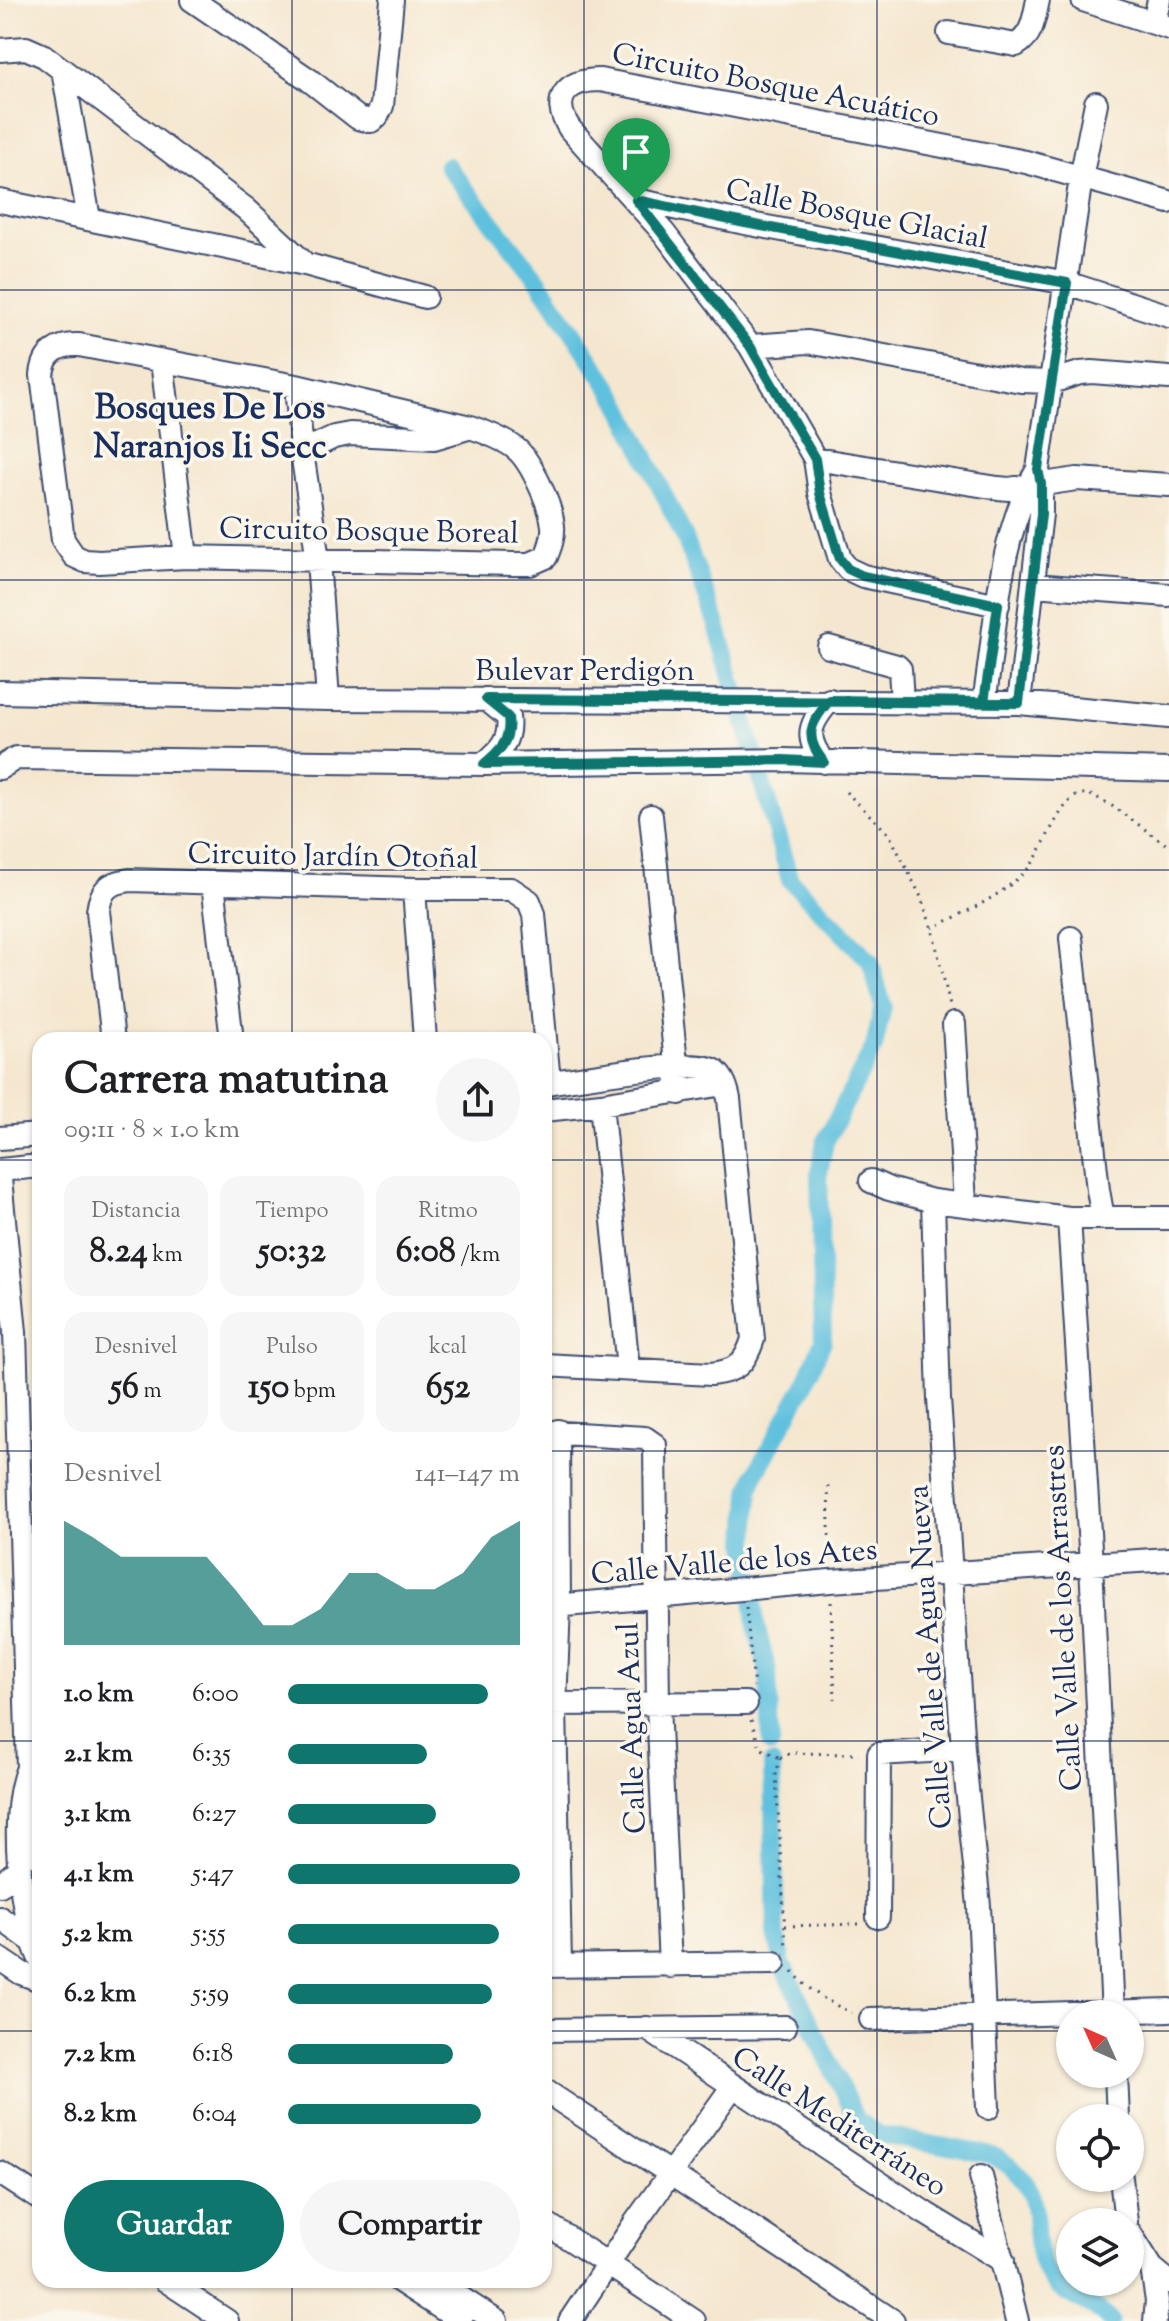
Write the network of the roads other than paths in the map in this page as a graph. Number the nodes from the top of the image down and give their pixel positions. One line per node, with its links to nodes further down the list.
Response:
1 (192, 0): 2 (street)
2 (392, 0)
3 (1038, 0): 6 (street)
4 (1083, 0): 5 (street)
5 (1160, 17)
6 (949, 33)
7 (0, 50): 8 (street)
8 (63, 70): 14 (street); 15 (street)
9 (1096, 103): 10 (street)
10 (1081, 178): 11 (street, Circuito Bosque Acuático); 13 (street, Circuito Bosque Acuático); 16 (street)
11 (636, 200): 16 (street, Calle Bosque Glacial); 19 (street, Circuito Bosque Acuático)
12 (0, 201): 14 (street)
13 (1169, 202)
14 (89, 219): 15 (street)
15 (305, 264): 17 (street)
16 (1067, 283): 18 (street, Calle Bosque Glacial); 22 (street)
17 (425, 297)
18 (1169, 316)
19 (750, 346): 22 (street); 26 (street, Circuito Bosque Acuático)
20 (162, 361): 23 (street, Circuito Bosque Boreal); 29 (street); 29 (street, Circuito Bosque Boreal)
21 (1169, 378): 22 (street)
22 (1051, 382): 27 (street)
23 (296, 386): 24 (street, Circuito Bosque Boreal); 25 (street)
24 (470, 427): 25 (street); 30 (street, Circuito Bosque Boreal)
25 (302, 452): 30 (street)
26 (815, 459): 27 (street); 33 (street, Circuito Bosque Acuático)
27 (1035, 480): 28 (street); 31 (street); 33 (street)
28 (1169, 485)
29 (186, 557): 30 (street, Circuito Bosque Boreal)
30 (318, 560): 36 (street)
31 (1033, 585): 32 (street); 41 (street)
32 (1169, 595)
33 (998, 605): 40 (street)
34 (829, 647): 39 (street)
35 (0, 692): 36 (street, Bulevar Perdigón)
36 (328, 699): 37 (street, Bulevar Perdigón)
37 (486, 699): 38 (street, Bulevar Perdigón); 45 (street)
38 (830, 700): 39 (street, Bulevar Perdigón); 44 (street)
39 (902, 702): 40 (street, Bulevar Perdigón)
40 (984, 702): 41 (street, Bulevar Perdigón)
41 (1019, 703): 42 (street, Bulevar Perdigón)
42 (1169, 717)
43 (5, 761): 45 (street)
44 (824, 762): 45 (street); 46 (street)
45 (484, 764)
46 (1169, 770)
47 (651, 816): 56 (street)
48 (213, 884): 49 (street, Circuito Jardín Otoñal); 52 (street, Circuito Jardín Otoñal); 53 (street)
49 (414, 889): 54 (street); 55 (street, Circuito Jardín Otoñal)
50 (1071, 938): 71 (street)
51 (954, 1024): 69 (street)
52 (112, 1032)
53 (231, 1032)
54 (424, 1032)
55 (543, 1032)
56 (677, 1066): 57 (street); 58 (street); 59 (street)
57 (720, 1078): 59 (street); 75 (street)
58 (552, 1082)
59 (679, 1093): 60 (street)
60 (601, 1104): 61 (street); 75 (street)
61 (552, 1109)
62 (32, 1136): 63 (street)
63 (0, 1138)
64 (32, 1167): 65 (street)
65 (0, 1170)
66 (0, 1179): 73 (street)
67 (871, 1181): 68 (street)
68 (933, 1201): 69 (street); 80 (street, Calle Valle de Agua Nueva)
69 (965, 1203): 70 (street)
70 (1069, 1218): 71 (street); 79 (street, Calle Valle de los Arrastres)
71 (1103, 1218): 72 (street)
72 (1169, 1218)
73 (8, 1330): 76 (street)
74 (552, 1365): 75 (street)
75 (628, 1368)
76 (30, 1429): 83 (street)
77 (552, 1432): 81 (street, Calle Agua Azul)
78 (1169, 1559): 79 (street, Calle Valle de los Ates)
79 (1091, 1564): 80 (street, Calle Valle de los Ates); 99 (street, Calle Valle de los Arrastres)
80 (953, 1574): 81 (street, Calle Valle de los Ates); 87 (street, Calle Valle de Agua Nueva)
81 (657, 1598): 82 (street, Calle Valle de los Ates); 86 (street, Calle Agua Azul)
82 (552, 1606)
83 (32, 1652): 88 (street)
84 (746, 1703): 86 (street)
85 (552, 1704): 86 (street)
86 (658, 1705): 97 (street, Calle Agua Azul)
87 (963, 1749): 90 (street); 103 (street, Calle Valle de Agua Nueva)
88 (30, 1864): 89 (street); 92 (street)
89 (0, 1885)
90 (878, 1917)
91 (0, 1918): 93 (street)
92 (32, 1937)
93 (32, 1944)
94 (0, 1959): 98 (street)
95 (783, 1961): 97 (street)
96 (552, 1966): 97 (street)
97 (670, 1966)
98 (32, 1977)
99 (1112, 2000)
100 (1169, 2010): 101 (street)
101 (1144, 2011)
102 (1056, 2014): 103 (street)
103 (984, 2017): 104 (street); 110 (street, Calle Valle de Agua Nueva)
104 (871, 2019)
105 (785, 2027): 106 (street)
106 (646, 2028): 107 (street); 108 (street, Calle Mediterráneo)
107 (552, 2030)
108 (733, 2086): 112 (street); 117 (street, Calle Mediterráneo)
109 (552, 2095): 112 (street)
110 (988, 2108)
111 (0, 2173): 114 (street)
112 (670, 2173): 118 (street); 128 (street)
113 (981, 2176): 117 (street)
114 (32, 2194)
115 (552, 2227): 118 (street)
116 (1144, 2253): 119 (street)
117 (1003, 2261): 129 (street)
118 (607, 2265): 126 (street); 127 (street)
119 (1160, 2275): 130 (street)
120 (177, 2288): 123 (street)
121 (410, 2288): 124 (street)
122 (445, 2288): 125 (street)
123 (227, 2321)
124 (461, 2321)
125 (496, 2321)
126 (570, 2321)
127 (694, 2321)
128 (893, 2321)
129 (1017, 2321)
130 (1155, 2321)

